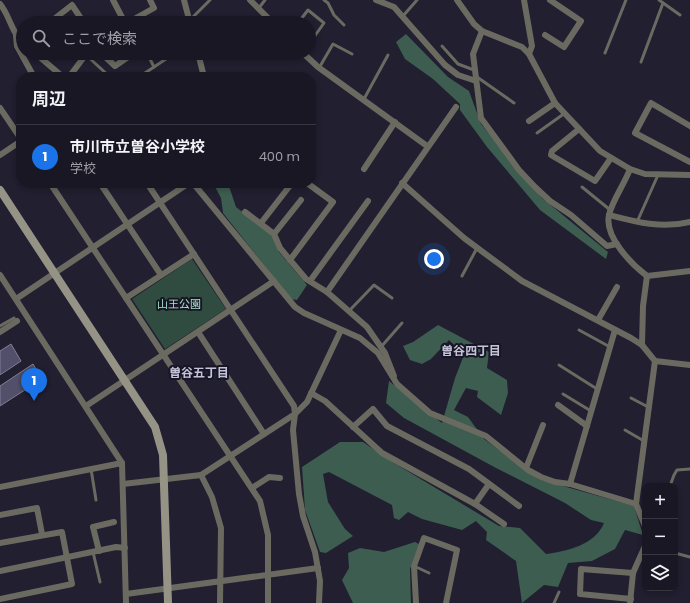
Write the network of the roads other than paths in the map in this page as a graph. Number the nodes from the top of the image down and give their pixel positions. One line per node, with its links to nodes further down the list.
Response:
1 (113, 0): 22 (street)
2 (150, 0): 23 (street)
3 (184, 0): 24 (street)
4 (210, 0): 25 (lane)
5 (250, 0): 18 (street)
6 (265, 0): 18 (lane)
7 (324, 0): 15 (lane)
8 (376, 0): 30 (street)
9 (417, 0): 30 (lane)
10 (457, 0): 32 (street)
11 (524, 0): 39 (street)
12 (550, 0): 34 (street)
13 (626, 0): 37 (lane)
14 (659, 0): 16 (lane)
15 (330, 2): 31 (lane)
16 (663, 3): 19 (lane); 51 (lane)
17 (0, 4): 35 (street)
18 (258, 8): 26 (street)
19 (680, 15)
20 (58, 16): 21 (street)
21 (79, 16)
22 (122, 16)
23 (139, 16)
24 (188, 16)
25 (195, 16)
26 (266, 16)
27 (303, 16): 28 (lane)
28 (315, 16)
29 (316, 16): 33 (lane)
30 (403, 16): 60 (street)
31 (344, 25)
32 (482, 31): 39 (street); 60 (street)
33 (316, 34)
34 (545, 34)
35 (16, 36)
36 (442, 46): 60 (lane)
37 (605, 53)
38 (352, 54): 53 (lane)
39 (529, 54): 63 (street)
40 (388, 55): 61 (lane)
41 (25, 60): 54 (street)
42 (43, 60): 55 (street)
43 (81, 60): 56 (street)
44 (90, 60): 57 (lane)
45 (109, 60): 46 (street)
46 (124, 60)
47 (150, 60): 52 (lane)
48 (164, 60): 52 (lane)
49 (200, 60): 59 (street)
50 (310, 60): 53 (street)
51 (641, 62)
52 (154, 67): 58 (lane)
53 (319, 68): 61 (street)
54 (31, 72)
55 (57, 72)
56 (72, 72)
57 (104, 72)
58 (146, 72)
59 (203, 72)
60 (475, 76): 62 (lane); 102 (street)
61 (364, 99): 68 (street)
62 (514, 103)
63 (555, 103): 66 (street); 67 (street)
64 (456, 107): 74 (street)
65 (0, 108): 71 (street)
66 (564, 113): 70 (street); 72 (lane)
67 (529, 121)
68 (395, 122): 74 (street); 78 (street)
69 (690, 126): 77 (street)
70 (579, 129): 76 (street); 76 (street)
71 (16, 132)
72 (536, 133)
73 (16, 143): 75 (street)
74 (427, 146): 82 (street)
75 (0, 154)
76 (611, 158): 79 (street)
77 (690, 162)
78 (364, 169)
79 (630, 169): 80 (street); 96 (street)
80 (658, 175): 81 (street); 97 (lane)
81 (690, 175)
82 (402, 183): 104 (street); 116 (street)
83 (582, 187): 96 (lane)
84 (53, 188): 103 (street)
85 (103, 188): 100 (street)
86 (150, 188): 94 (street)
87 (182, 188): 94 (street)
88 (197, 188): 113 (street)
89 (288, 188): 99 (street)
90 (314, 188): 106 (street)
91 (0, 190): 108 (street)
92 (301, 200): 101 (street)
93 (368, 201): 114 (street)
94 (160, 203): 100 (street); 105 (street)
95 (245, 212): 99 (street)
96 (609, 215): 97 (street); 102 (street)
97 (637, 222): 98 (street)
98 (690, 222)
99 (261, 223): 101 (street)
100 (127, 225): 103 (street); 110 (street)
101 (274, 234): 106 (street)
102 (617, 244): 112 (street)
103 (92, 248): 108 (street); 117 (street)
104 (477, 248): 111 (lane); 123 (street)
105 (194, 254): 110 (street); 120 (street)
106 (290, 260): 114 (street)
107 (690, 271): 112 (street)
108 (55, 273): 119 (street); 138 (street)
109 (0, 275): 119 (street)
110 (161, 275): 117 (street)
111 (462, 276)
112 (647, 276): 131 (street)
113 (274, 281): 120 (street); 126 (street)
114 (310, 281): 116 (street)
115 (617, 287): 123 (street)
116 (327, 292): 121 (street)
117 (126, 298): 134 (street)
118 (392, 298): 121 (lane)
119 (16, 299): 145 (street)
120 (232, 310): 130 (street); 148 (street)
121 (350, 312): 132 (street)
122 (16, 319): 125 (lane); 129 (street)
123 (598, 320): 128 (street)
124 (402, 323): 132 (lane)
125 (0, 326)
126 (341, 330): 139 (street); 141 (street)
127 (579, 330): 133 (lane)
128 (615, 330): 131 (street); 133 (street)
129 (0, 332)
130 (198, 332): 134 (street); 153 (street)
131 (642, 345): 135 (street)
132 (381, 347): 139 (street)
133 (610, 347): 140 (street)
134 (164, 354): 138 (street); 155 (street)
135 (655, 361): 137 (street); 146 (street)
136 (558, 365): 140 (lane)
137 (690, 365)
138 (125, 380): 145 (street); 162 (street)
139 (397, 384): 157 (street)
140 (597, 388): 147 (street)
141 (311, 393): 148 (street); 151 (street)
142 (563, 394): 147 (lane)
143 (631, 398): 146 (lane)
144 (558, 405): 150 (street)
145 (86, 406): 156 (street)
146 (650, 408): 154 (street)
147 (591, 411): 150 (street)
148 (296, 414): 153 (street); 186 (street)
149 (543, 425): 157 (street)
150 (587, 426): 166 (street)
151 (353, 427): 165 (street); 170 (street)
152 (625, 430): 154 (lane)
153 (264, 434): 155 (street)
154 (645, 442): 171 (street)
155 (230, 456): 160 (street); 168 (street)
156 (122, 463): 158 (street); 164 (street)
157 (526, 468): 166 (street)
158 (91, 469): 167 (street); 169 (lane)
159 (690, 469): 163 (lane)
160 (201, 475): 162 (street); 191 (street)
161 (280, 478): 168 (street)
162 (165, 479): 164 (street); 193 (street)
163 (671, 483)
164 (123, 484): 179 (street)
165 (489, 484): 170 (street); 172 (street)
166 (570, 484): 171 (street)
167 (0, 487)
168 (252, 488): 190 (street)
169 (96, 500)
170 (475, 504): 176 (street)
171 (636, 504): 174 (street)
172 (519, 506)
173 (0, 515): 177 (street)
174 (642, 519)
175 (114, 522): 180 (street)
176 (504, 524)
177 (42, 534): 178 (street); 183 (street)
178 (0, 542)
179 (125, 548): 180 (street); 195 (street)
180 (96, 552): 183 (street); 192 (lane)
181 (642, 553): 189 (street)
182 (678, 554): 184 (lane)
183 (67, 557): 187 (street); 196 (street)
184 (690, 557)
185 (414, 566): 188 (lane); 203 (street); 204 (street)
186 (318, 568): 190 (street); 202 (street)
187 (0, 571)
188 (429, 573)
189 (633, 573): 197 (street); 197 (street)
190 (269, 575): 191 (street); 201 (street)
191 (220, 581): 193 (street); 200 (street)
192 (100, 582)
193 (168, 588): 195 (street); 199 (street)
194 (559, 592): 205 (lane)
195 (126, 594): 198 (street)
196 (0, 599)
197 (630, 601)
198 (126, 603)
199 (168, 603)
200 (220, 603)
201 (268, 603)
202 (319, 603)
203 (416, 603)
204 (446, 603)
205 (554, 603)

